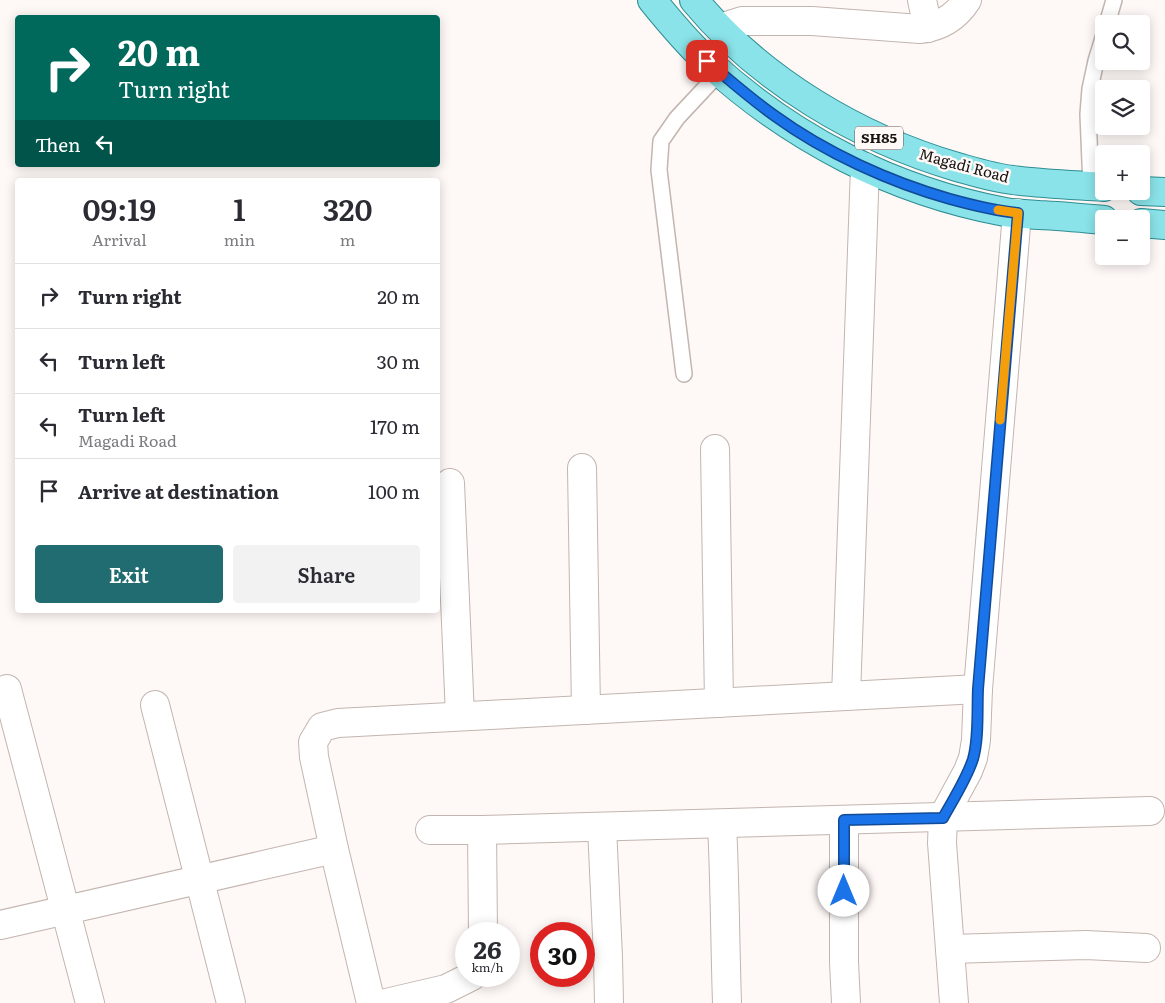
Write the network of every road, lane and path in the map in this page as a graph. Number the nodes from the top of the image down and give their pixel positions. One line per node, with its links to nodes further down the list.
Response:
1 (652, 0): 11 (main road, SH85)
2 (694, 0): 8 (main road, Magadi Road / SH85)
3 (922, 0): 9 (street)
4 (967, 0): 9 (street)
5 (1114, 0): 7 (lane)
6 (815, 11): 8 (street); 9 (street)
7 (1110, 15)
8 (720, 28): 14 (main road, Magadi Road / SH85)
9 (928, 28)
10 (1095, 66): 12 (lane)
11 (720, 72): 13 (main road, SH85); 21 (lane)
12 (1095, 165)
13 (865, 167): 17 (main road, SH85); 27 (street)
14 (1095, 187)
15 (1150, 191): 16 (main road)
16 (1165, 192)
17 (1018, 213): 18 (main road, SH85); 26 (street)
18 (1095, 219)
19 (1150, 224): 20 (main road)
20 (1165, 225)
21 (684, 374)
22 (715, 449): 28 (street)
23 (582, 468): 30 (street)
24 (450, 483): 31 (street)
25 (7, 688): 41 (street)
26 (978, 689): 27 (street); 33 (street)
27 (846, 696): 28 (street)
28 (719, 703): 30 (street)
29 (155, 704): 40 (street)
30 (586, 710): 31 (street)
31 (460, 716): 39 (street)
32 (1150, 811): 33 (street)
33 (943, 818): 34 (street); 45 (street)
34 (844, 820): 35 (street); 53 (street)
35 (722, 824): 36 (street); 52 (street)
36 (602, 827): 38 (street); 51 (street)
37 (430, 830): 38 (street)
38 (482, 830): 42 (street)
39 (334, 849): 40 (street); 49 (street)
40 (199, 879): 41 (street); 48 (street)
41 (66, 910): 43 (street); 47 (street)
42 (483, 922)
43 (0, 925)
44 (1146, 948): 45 (street)
45 (950, 949): 54 (street)
46 (455, 984): 50 (street)
47 (90, 1003)
48 (231, 1003)
49 (371, 1003)
50 (386, 1003)
51 (609, 1003)
52 (727, 1003)
53 (846, 1003)
54 (954, 1003)

